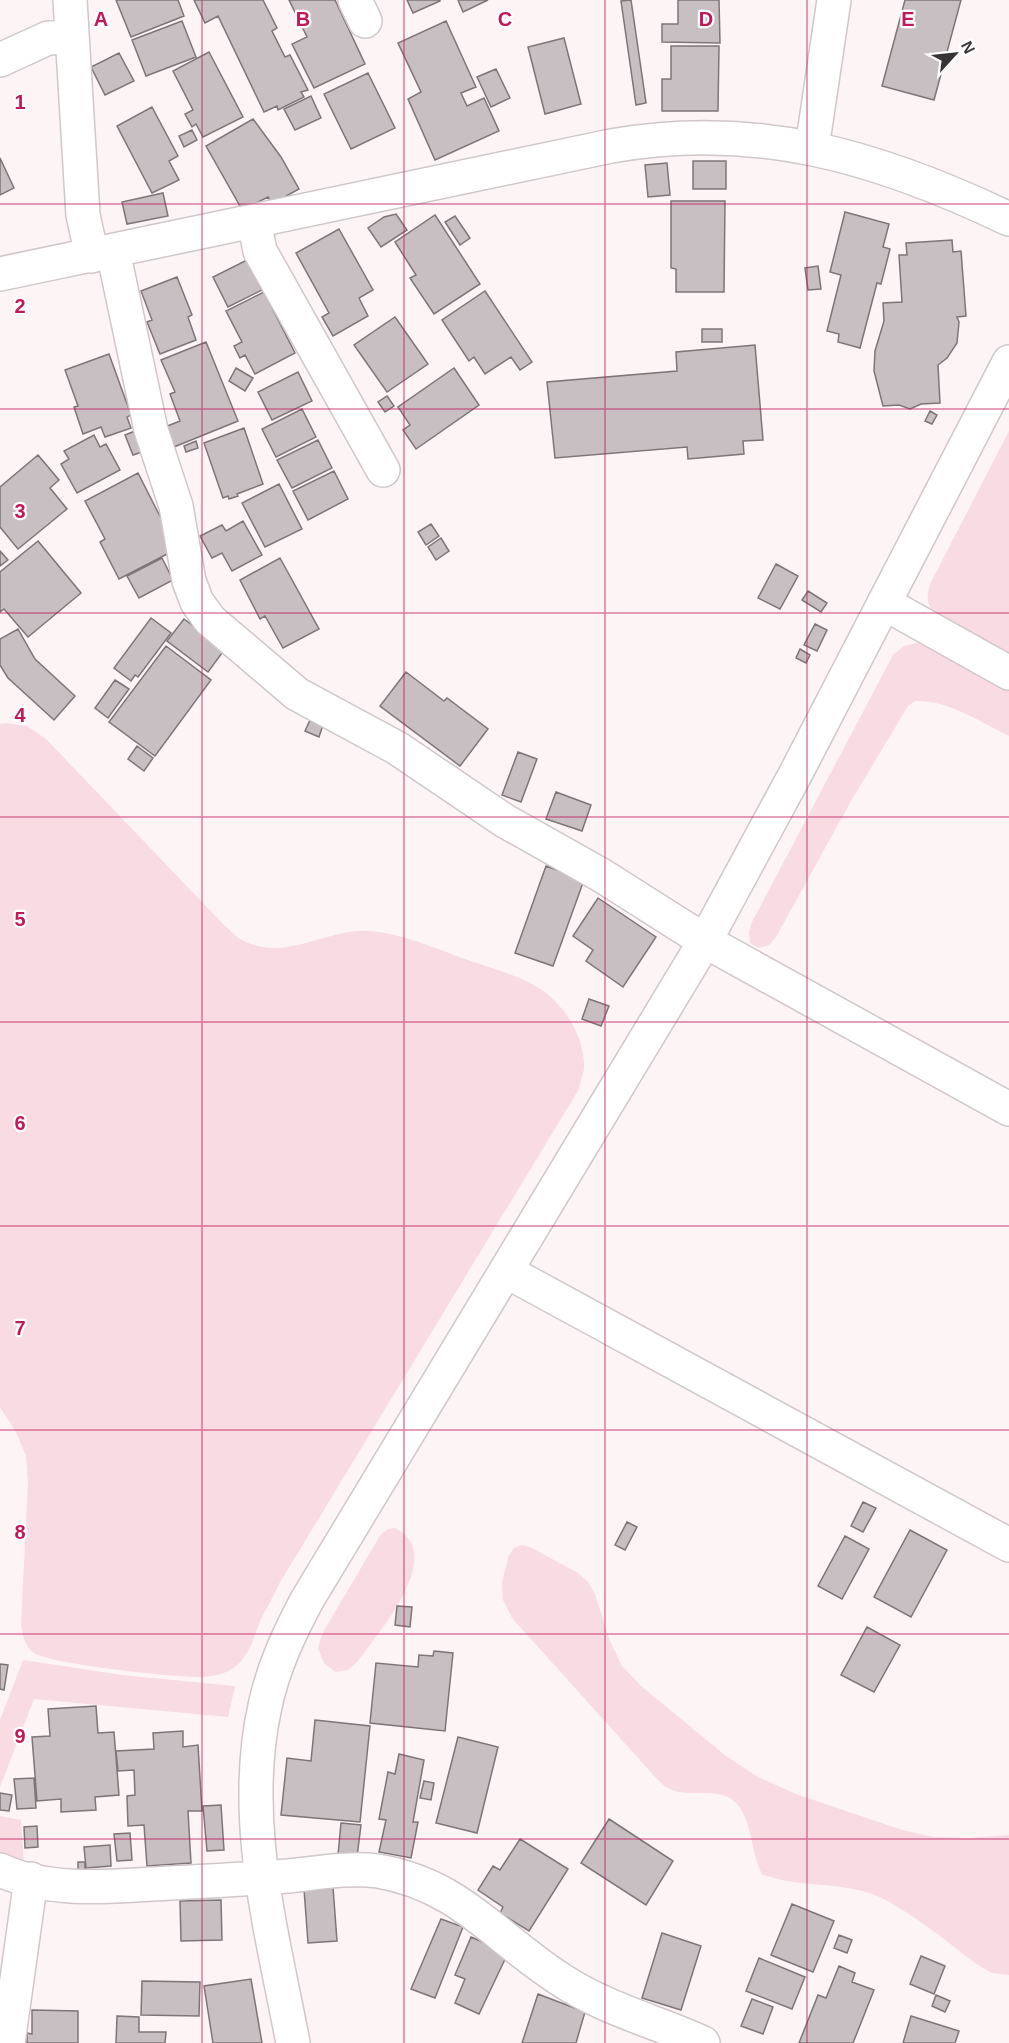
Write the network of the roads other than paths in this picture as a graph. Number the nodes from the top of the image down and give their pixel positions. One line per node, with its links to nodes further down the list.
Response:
1 (70, 0): 3 (street)
2 (834, 0): 5 (street)
3 (72, 37): 4 (street); 8 (street)
4 (0, 60)
5 (812, 148): 6 (street); 7 (street)
6 (1009, 219)
7 (254, 221): 8 (street); 11 (street)
8 (102, 254): 9 (street); 14 (street)
9 (0, 274)
10 (1009, 362): 12 (street)
11 (383, 470)
12 (884, 603): 13 (street); 14 (street)
13 (1009, 673)
14 (705, 941): 15 (street); 16 (street)
15 (1009, 1109)
16 (506, 1271): 17 (street); 19 (street)
17 (1009, 1545)
18 (0, 1870): 20 (street)
19 (262, 1878): 20 (street); 22 (street); 23 (street)
20 (31, 1879): 21 (street)
21 (8, 2043)
22 (293, 2043)
23 (704, 2043)

